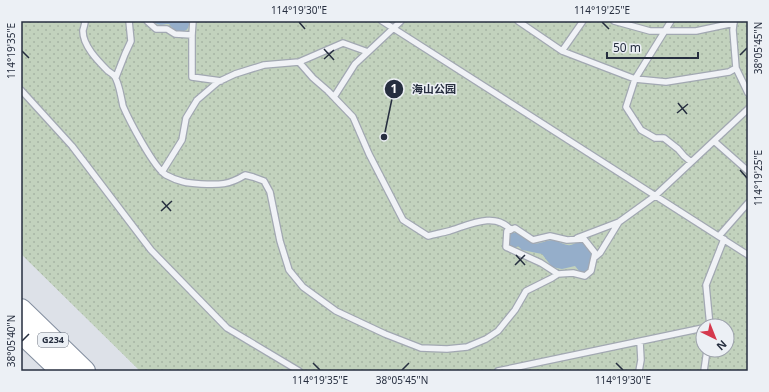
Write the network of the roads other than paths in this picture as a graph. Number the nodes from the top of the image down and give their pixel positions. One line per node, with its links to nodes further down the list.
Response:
1 (85, 21): 19 (lane)
2 (129, 21): 19 (lane)
3 (147, 21): 14 (lane)
4 (193, 21): 14 (lane)
5 (382, 21): 12 (lane)
6 (401, 21): 12 (lane)
7 (518, 21): 15 (lane)
8 (583, 21): 15 (lane)
9 (614, 21): 13 (lane)
10 (671, 21): 13 (lane)
11 (734, 22): 13 (lane); 18 (lane)
12 (393, 28): 16 (lane); 30 (lane)
13 (665, 31): 20 (lane)
14 (192, 35): 21 (lane)
15 (562, 51): 20 (lane)
16 (368, 52): 17 (lane); 24 (lane)
17 (300, 62): 21 (lane); 24 (lane)
18 (736, 68): 20 (lane); 23 (lane)
19 (116, 77): 29 (lane)
20 (635, 79): 27 (lane)
21 (221, 81): 29 (lane)
22 (21, 90): 47 (lane)
23 (748, 93)
24 (334, 97): 33 (lane)
25 (748, 109): 26 (lane)
26 (714, 141): 27 (lane); 28 (lane)
27 (691, 162): 30 (lane)
28 (748, 171)
29 (162, 172): 38 (lane)
30 (656, 196): 32 (lane); 34 (lane)
31 (748, 203): 34 (lane)
32 (619, 222): 35 (lane); 37 (lane)
33 (511, 230): 35 (lane); 38 (lane)
34 (721, 238): 36 (lane); 40 (lane)
35 (573, 240): 37 (lane)
36 (748, 255)
37 (594, 258): 38 (lane)
38 (558, 274)
39 (21, 309): 46 (highway, G234)
40 (709, 318)
41 (695, 330): 43 (lane)
42 (21, 332): 45 (highway, G234)
43 (640, 342): 48 (lane); 49 (lane)
44 (706, 358): 50 (lane)
45 (61, 371)
46 (85, 371)
47 (299, 371)
48 (498, 371)
49 (639, 371)
50 (704, 371)

